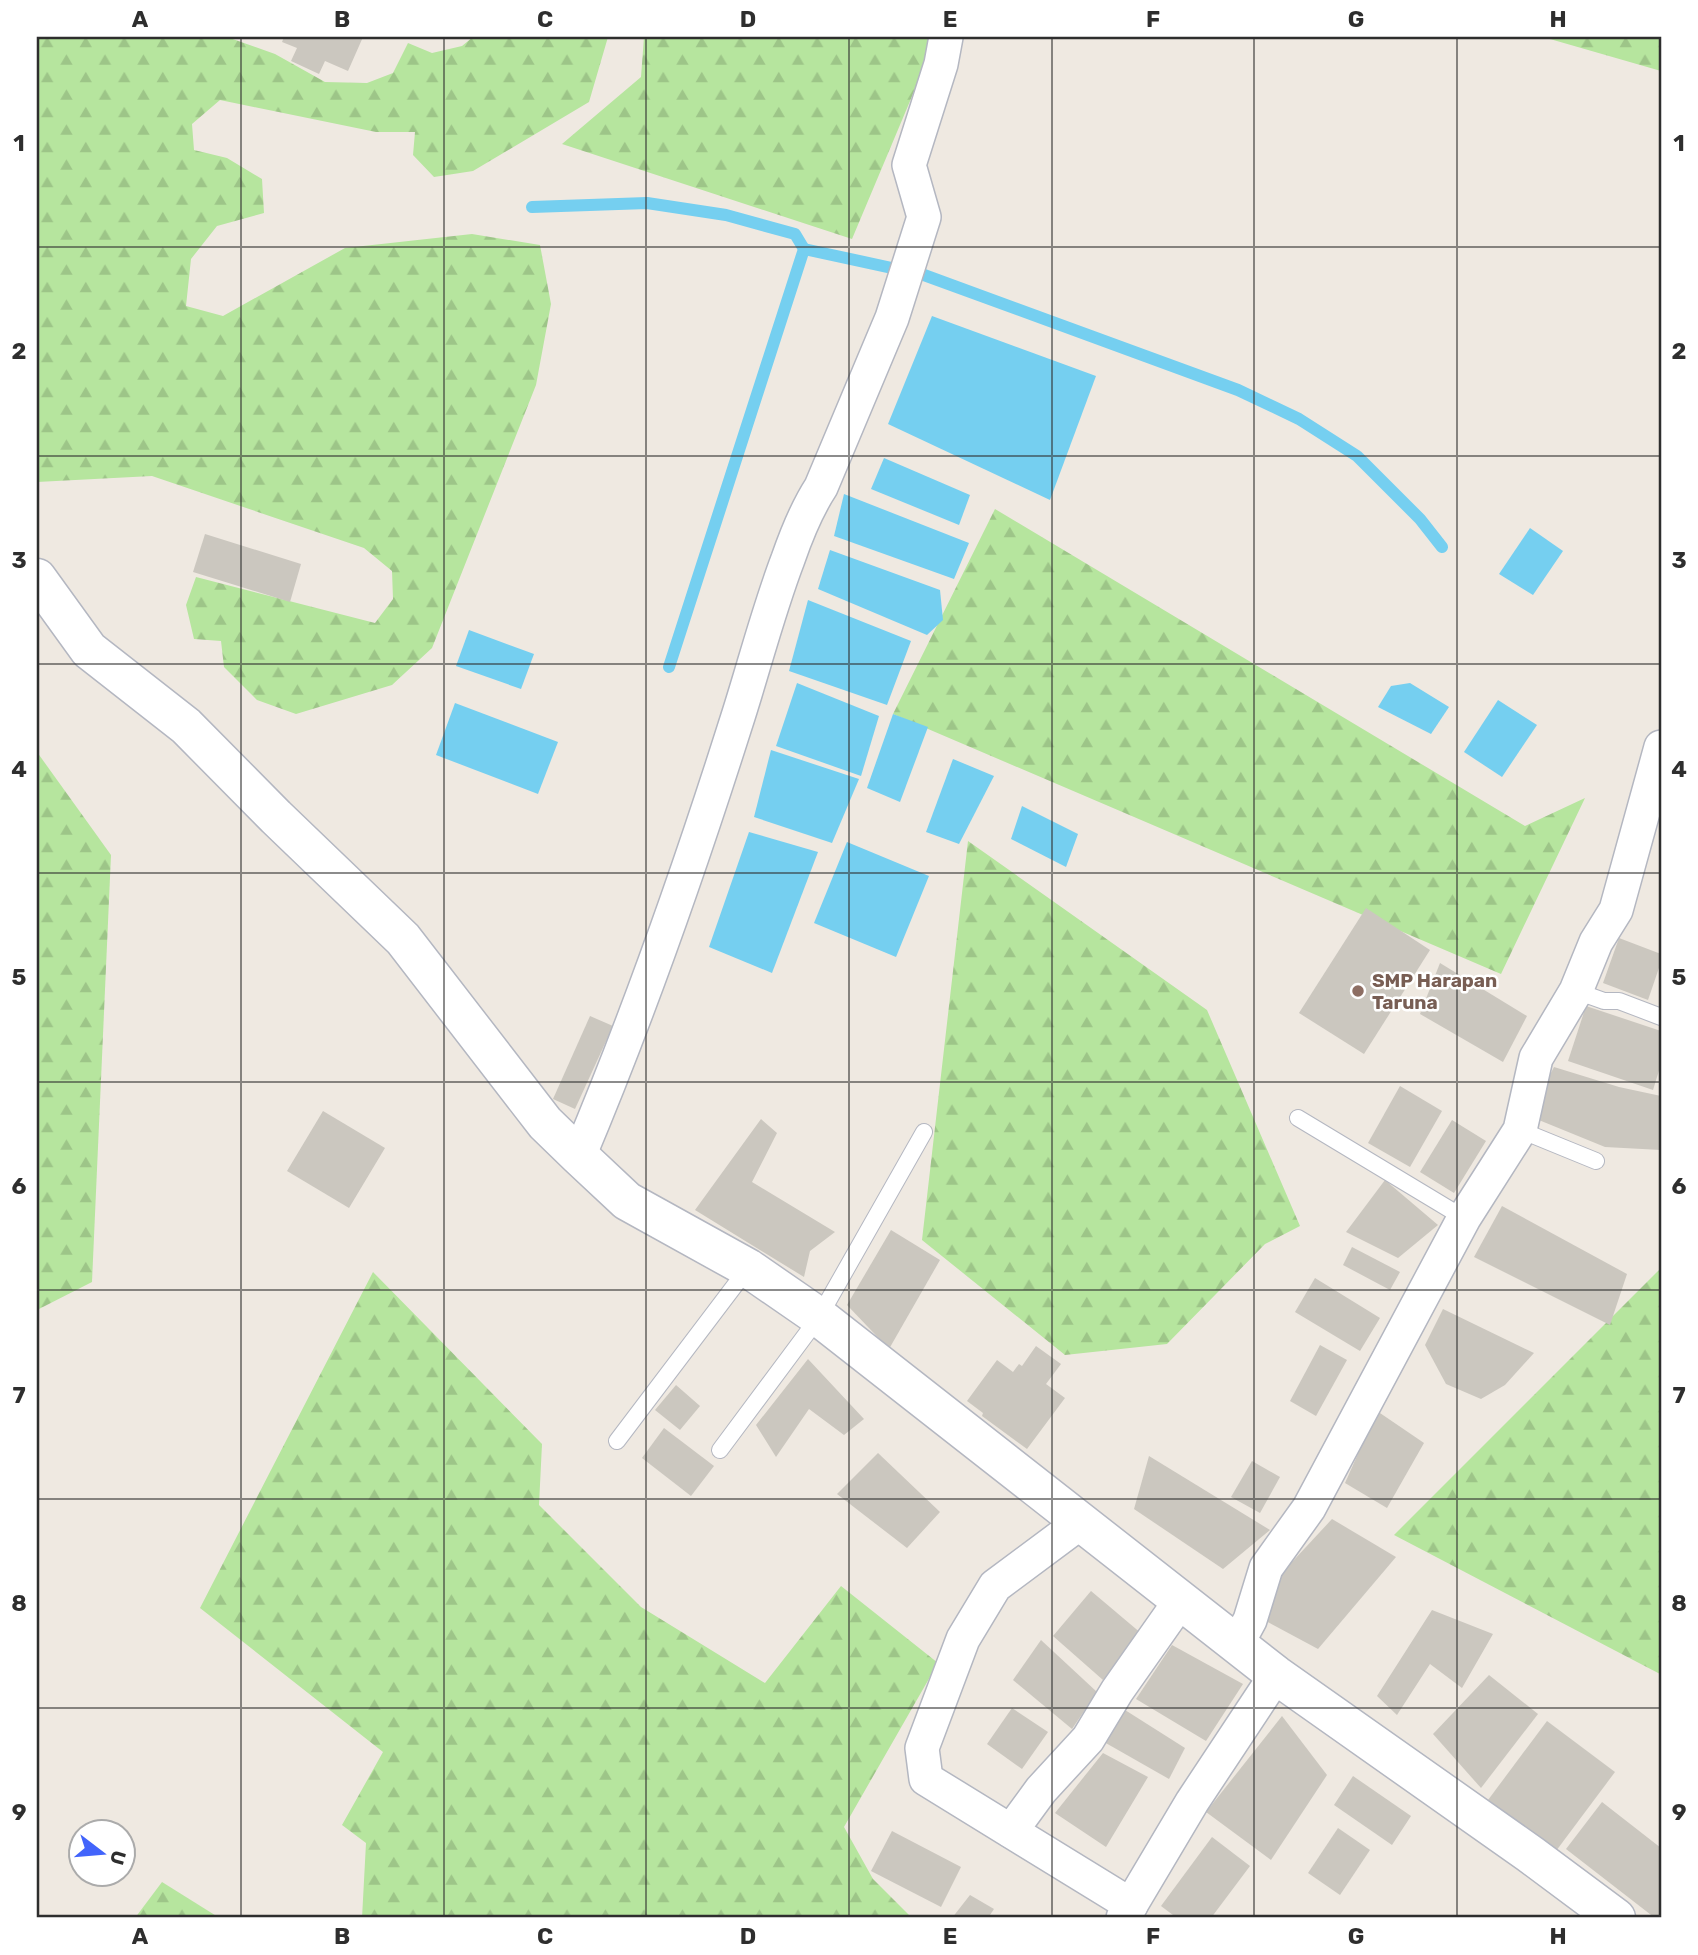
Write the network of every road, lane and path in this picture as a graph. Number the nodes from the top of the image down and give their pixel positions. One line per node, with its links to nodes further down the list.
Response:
1 (946, 37): 9 (street)
2 (37, 578): 9 (main road)
3 (1661, 747): 4 (street)
4 (1576, 991): 5 (lane); 7 (street)
5 (1661, 1017)
6 (1298, 1118): 11 (lane)
7 (1520, 1130): 10 (lane); 11 (street)
8 (924, 1132): 13 (lane)
9 (579, 1156): 12 (main road)
10 (1596, 1161)
11 (1464, 1218): 18 (street)
12 (748, 1268): 13 (main road); 14 (lane)
13 (819, 1317): 15 (lane); 16 (main road)
14 (617, 1441)
15 (720, 1450)
16 (1081, 1522): 17 (main road); 20 (street)
17 (1181, 1600): 18 (main road); 20 (street)
18 (1237, 1644): 19 (main road)
19 (1276, 1675): 21 (street); 22 (main road)
20 (1011, 1831): 21 (street)
21 (1127, 1912)
22 (1616, 1918)

